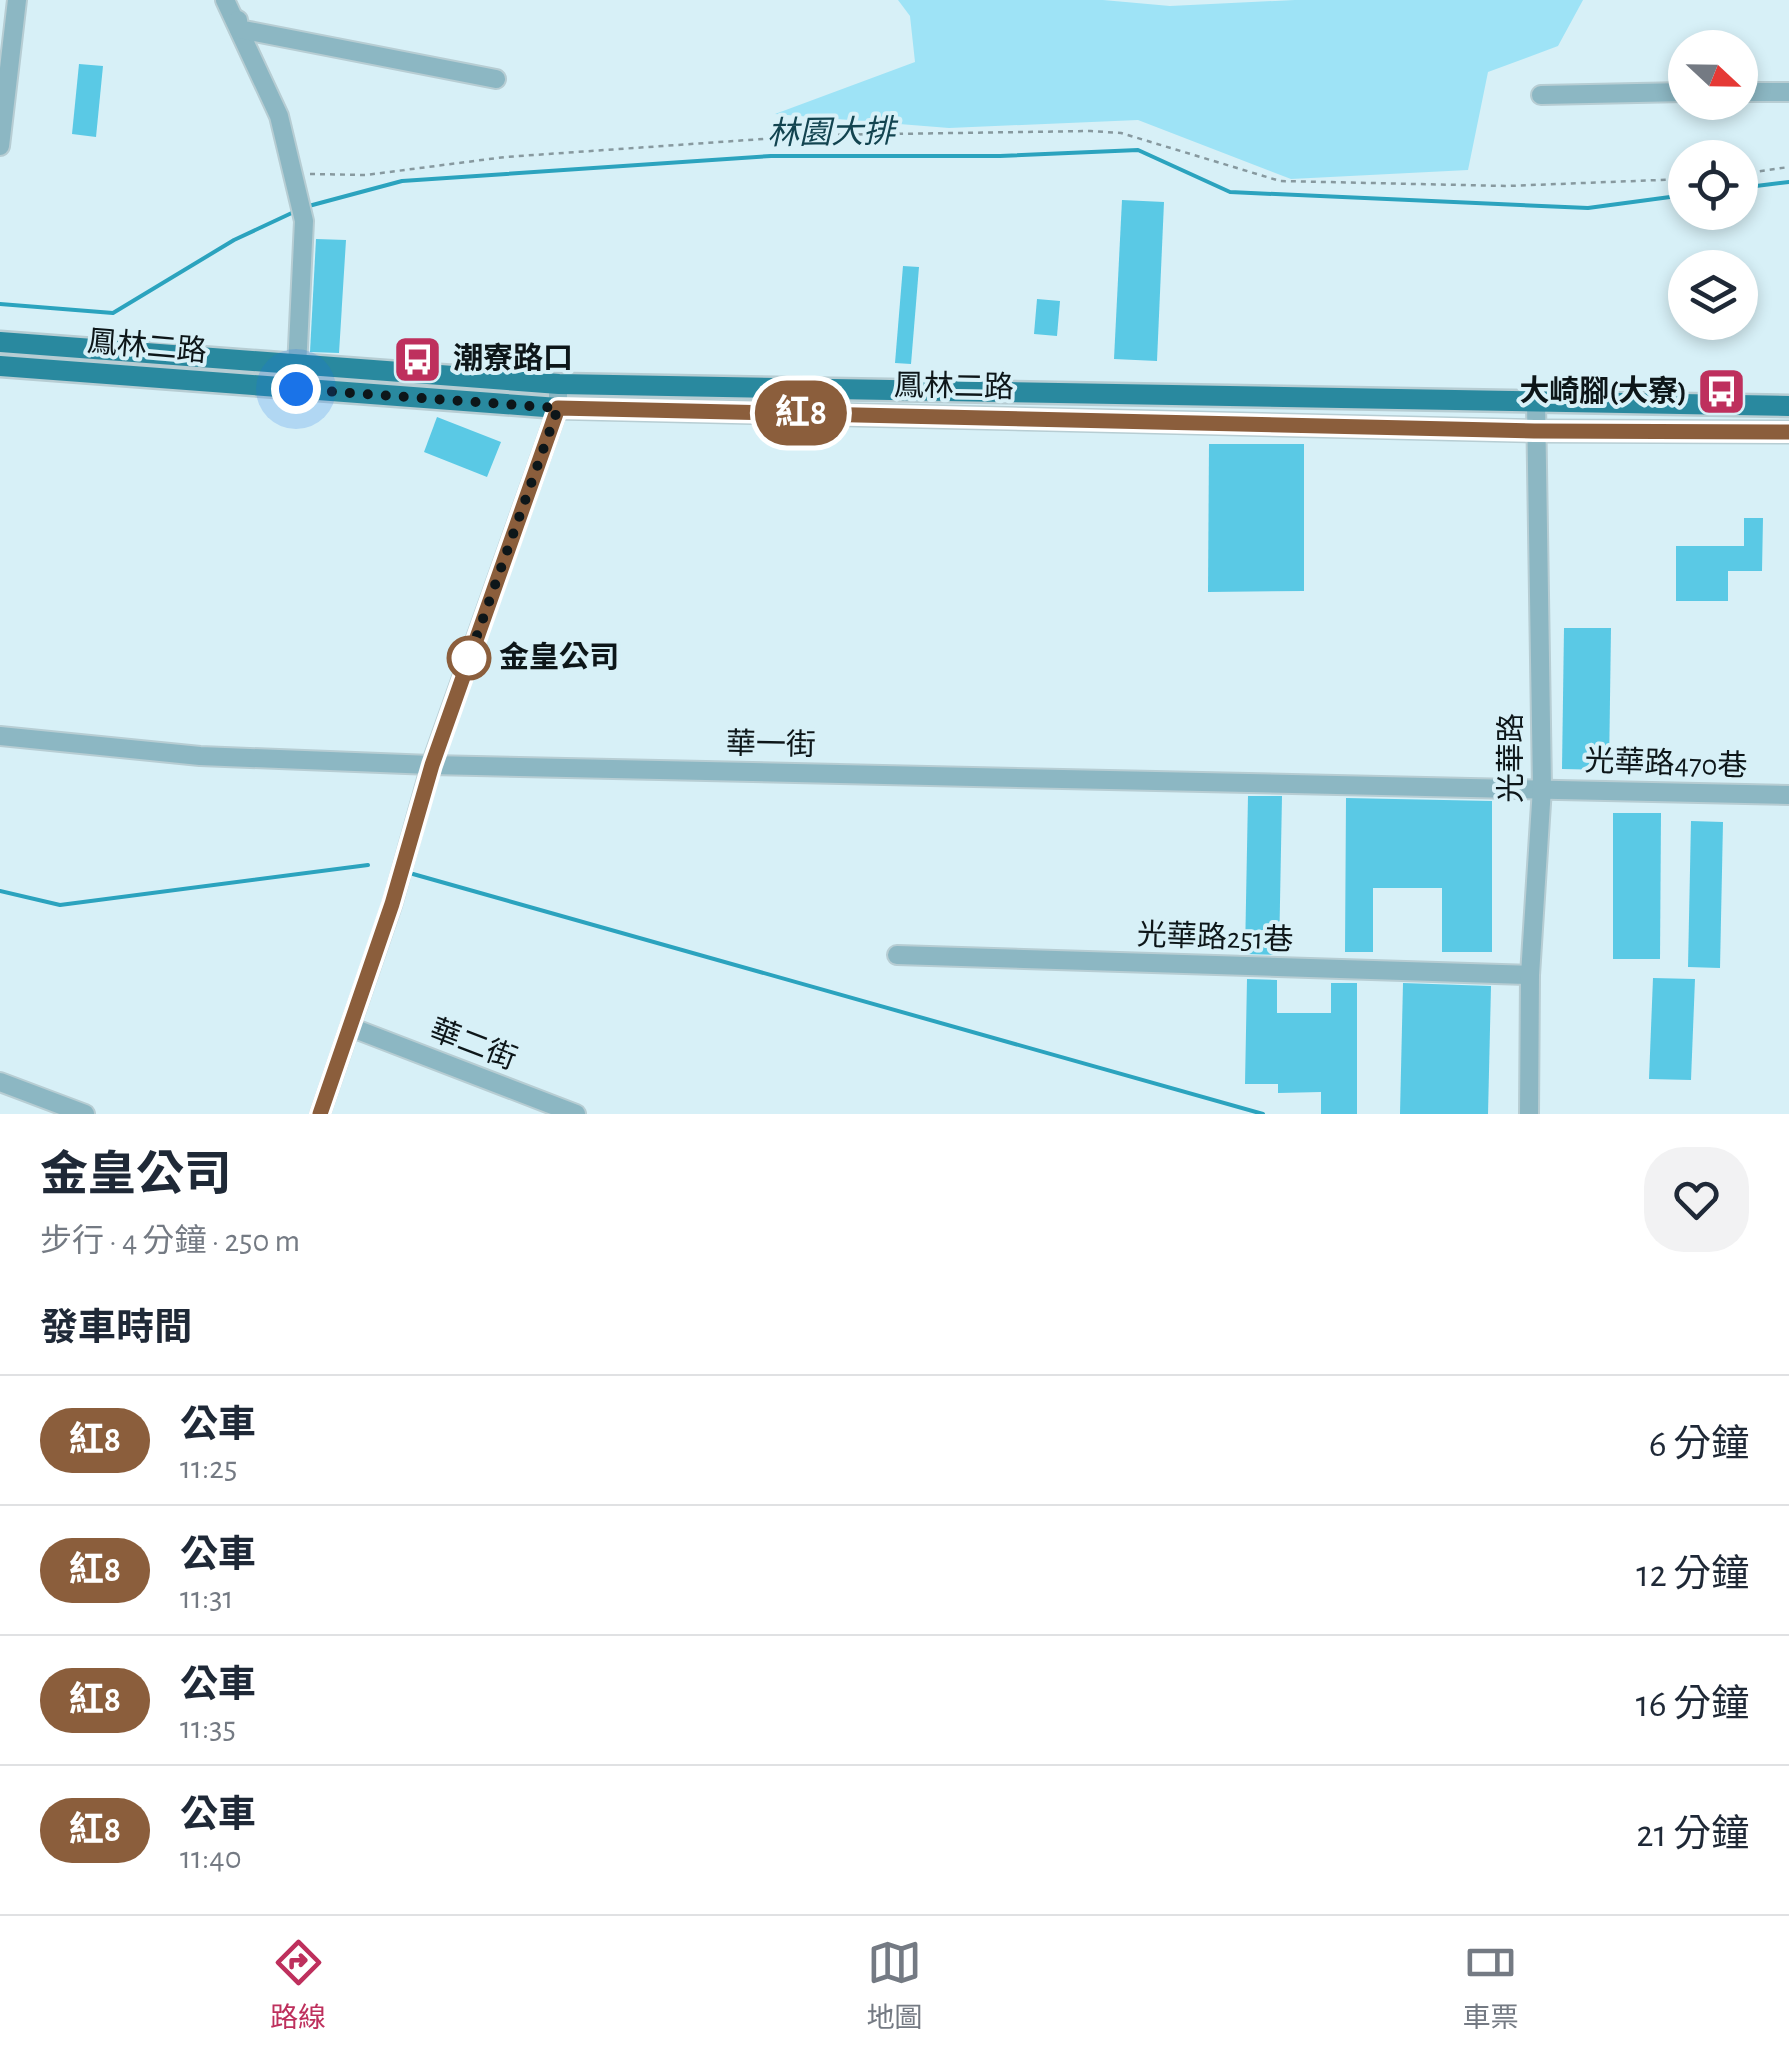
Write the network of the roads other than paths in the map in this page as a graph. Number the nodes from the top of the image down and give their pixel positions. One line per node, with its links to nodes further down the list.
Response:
1 (17, 0): 10 (street)
2 (226, 0): 4 (street)
3 (236, 0): 4 (street)
4 (239, 29): 5 (street); 13 (street)
5 (496, 79)
6 (1668, 92): 9 (street)
7 (1758, 92): 8 (street)
8 (1789, 92)
9 (1542, 95)
10 (0, 146)
11 (0, 342): 13 (main road, 鳳林二路)
12 (0, 366): 15 (main road, 鳳林二路)
13 (297, 366): 14 (main road, 鳳林二路); 15 (street)
14 (559, 384): 16 (main road, 鳳林二路); 18 (street)
15 (296, 389): 18 (main road, 鳳林二路)
16 (1536, 402): 17 (main road, 鳳林二路); 19 (street, 光華路)
17 (1789, 406)
18 (558, 408): 19 (main road, 鳳林二路); 22 (street)
19 (1534, 431): 20 (main road, 鳳林二路); 23 (street, 光華路)
20 (1789, 432)
21 (0, 736): 22 (street, 華一街)
22 (432, 765): 23 (street, 華一街); 27 (street)
23 (1542, 788): 24 (street, 光華路470巷); 26 (street, 光華路)
24 (1789, 795)
25 (897, 956): 26 (street, 光華路251巷)
26 (1530, 976): 32 (street, 光華路)
27 (350, 1027): 30 (street); 31 (street, 華二街)
28 (0, 1082): 29 (street)
29 (86, 1114)
30 (320, 1114)
31 (576, 1114)
32 (1528, 1114)

